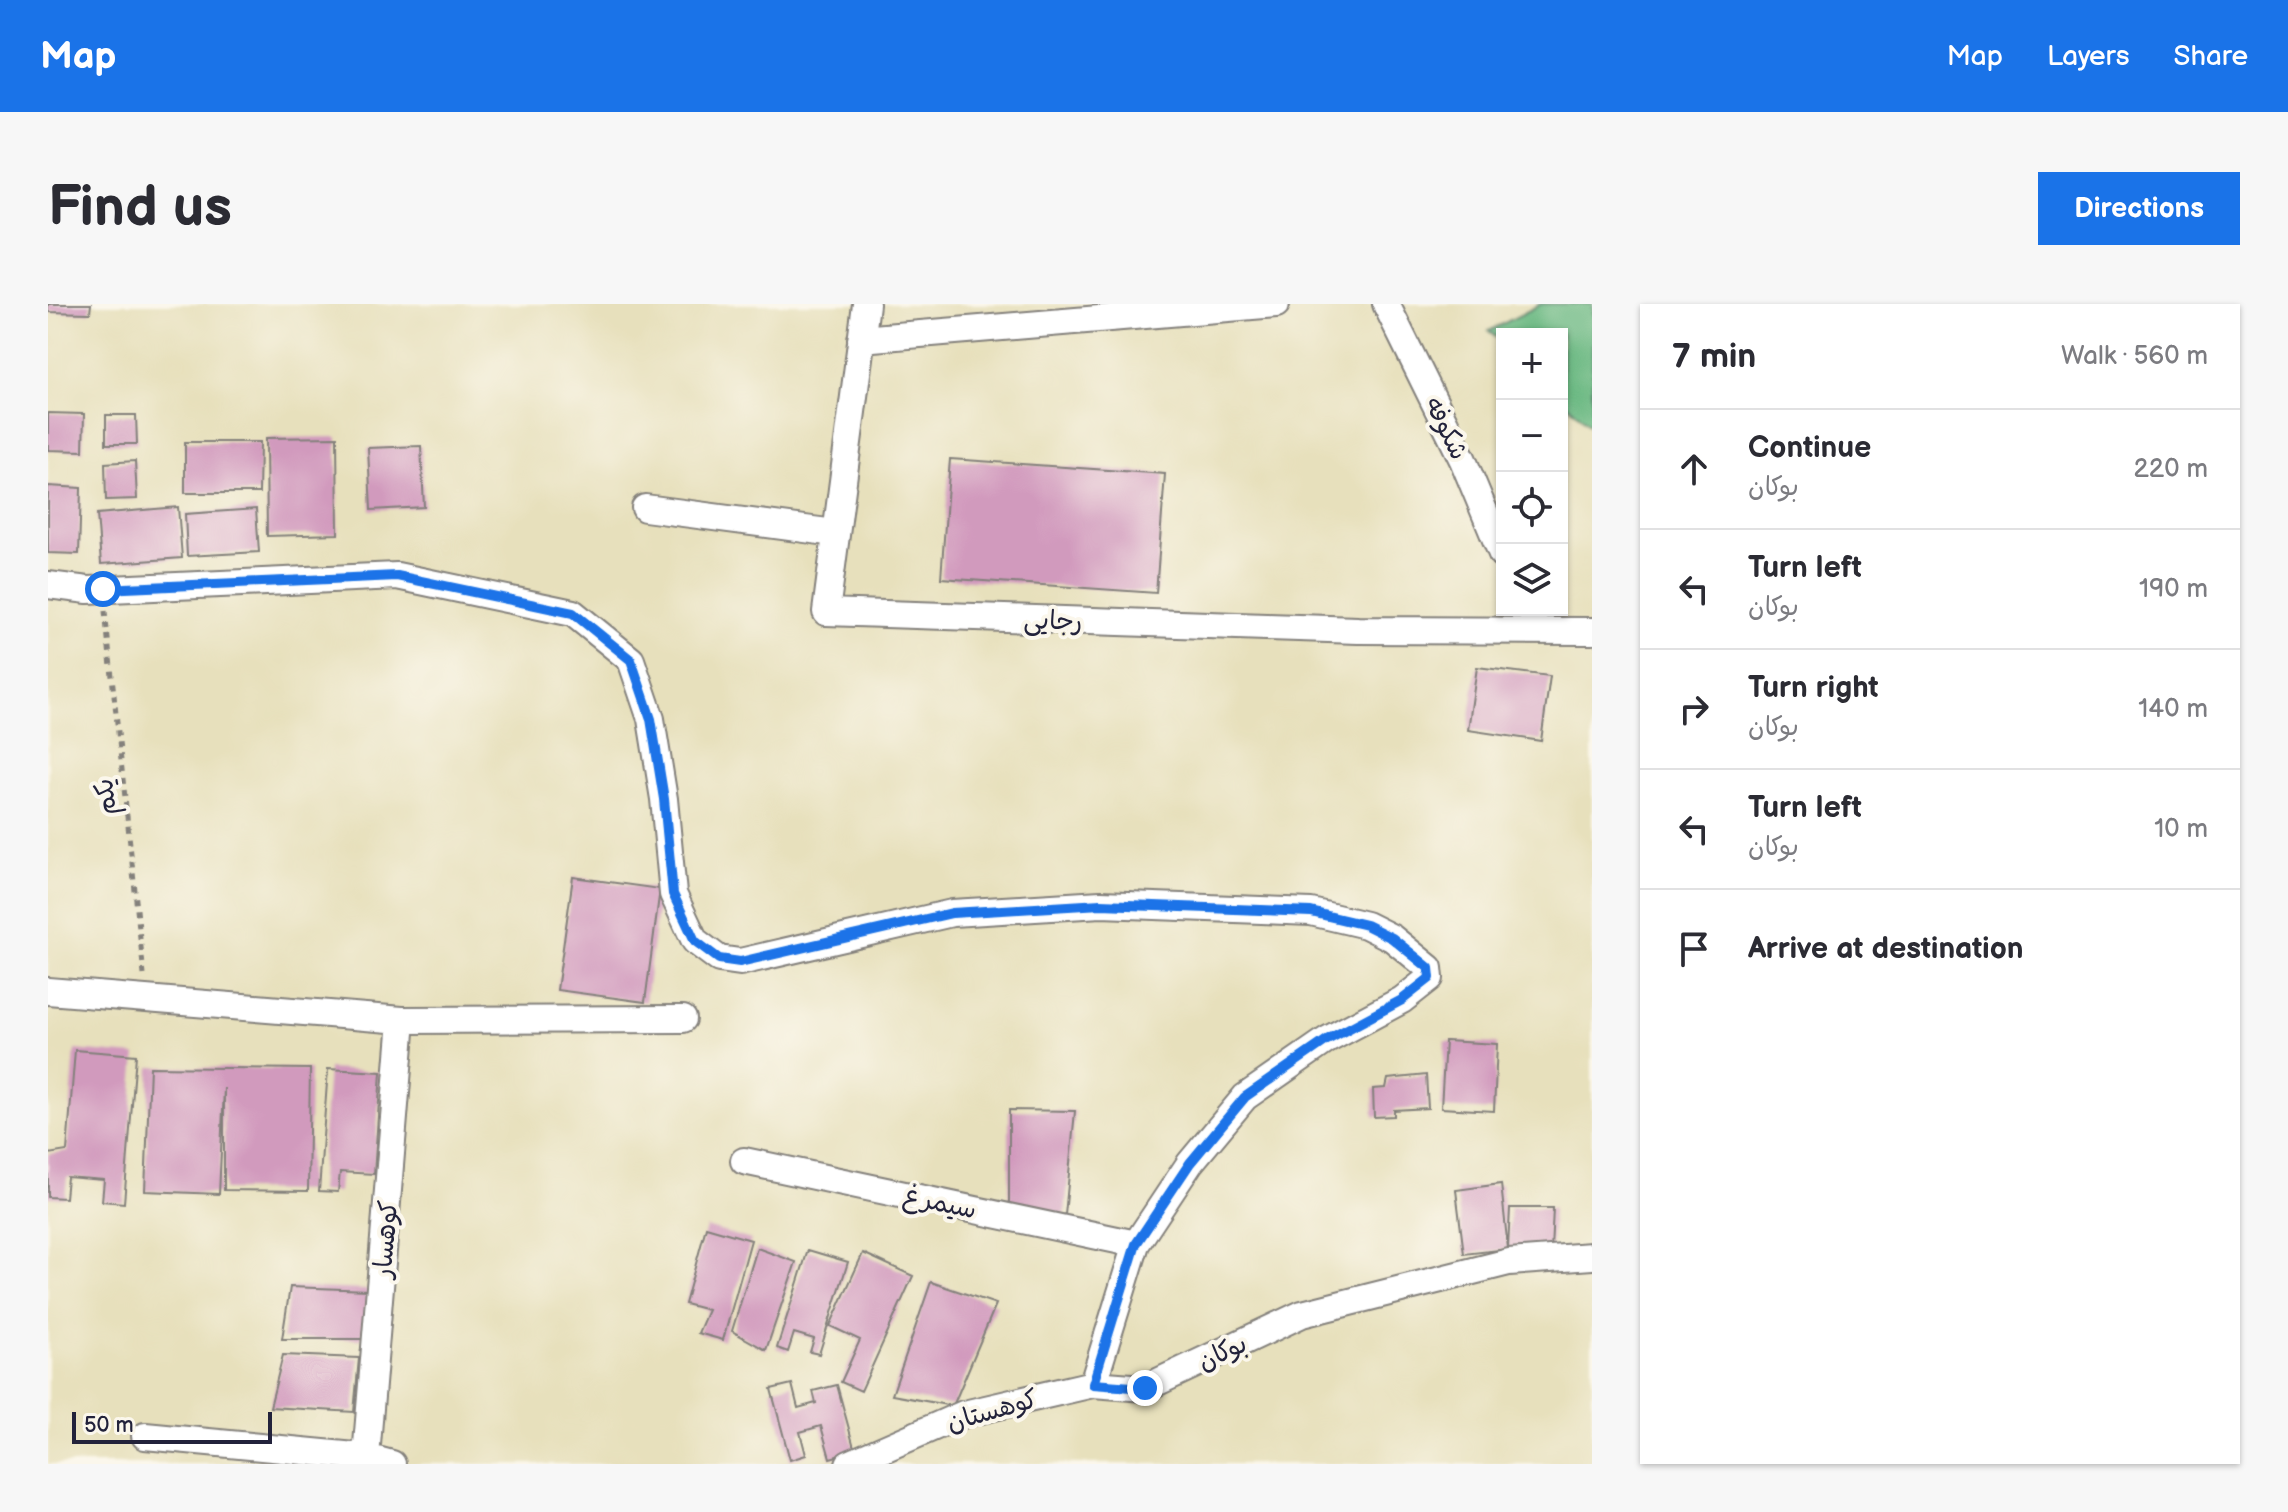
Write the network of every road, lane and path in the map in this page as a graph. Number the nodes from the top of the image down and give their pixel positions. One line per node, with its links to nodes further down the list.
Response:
1 (866, 304): 5 (street, رجایی)
2 (1276, 304): 4 (street)
3 (1386, 304): 8 (street, شکوفه)
4 (1211, 307): 5 (street)
5 (861, 339): 7 (street, رجایی)
6 (645, 508): 7 (street)
7 (835, 533): 11 (street, رجایی)
8 (1498, 544)
9 (48, 585): 10 (street)
10 (103, 589): 14 (path, یکم); 18 (street)
11 (1529, 619): 12 (street, رجایی)
12 (1592, 631)
13 (48, 991): 14 (street)
14 (146, 1000): 16 (street)
15 (683, 1019): 16 (street)
16 (402, 1020): 22 (street, کوهسار)
17 (744, 1161): 18 (street, سیمرغ)
18 (1136, 1244): 20 (street)
19 (1592, 1256): 20 (street, بوکان)
20 (1093, 1384): 24 (street, کوهستان)
21 (145, 1436): 22 (street)
22 (366, 1457): 23 (street)
23 (392, 1464)
24 (849, 1464)

